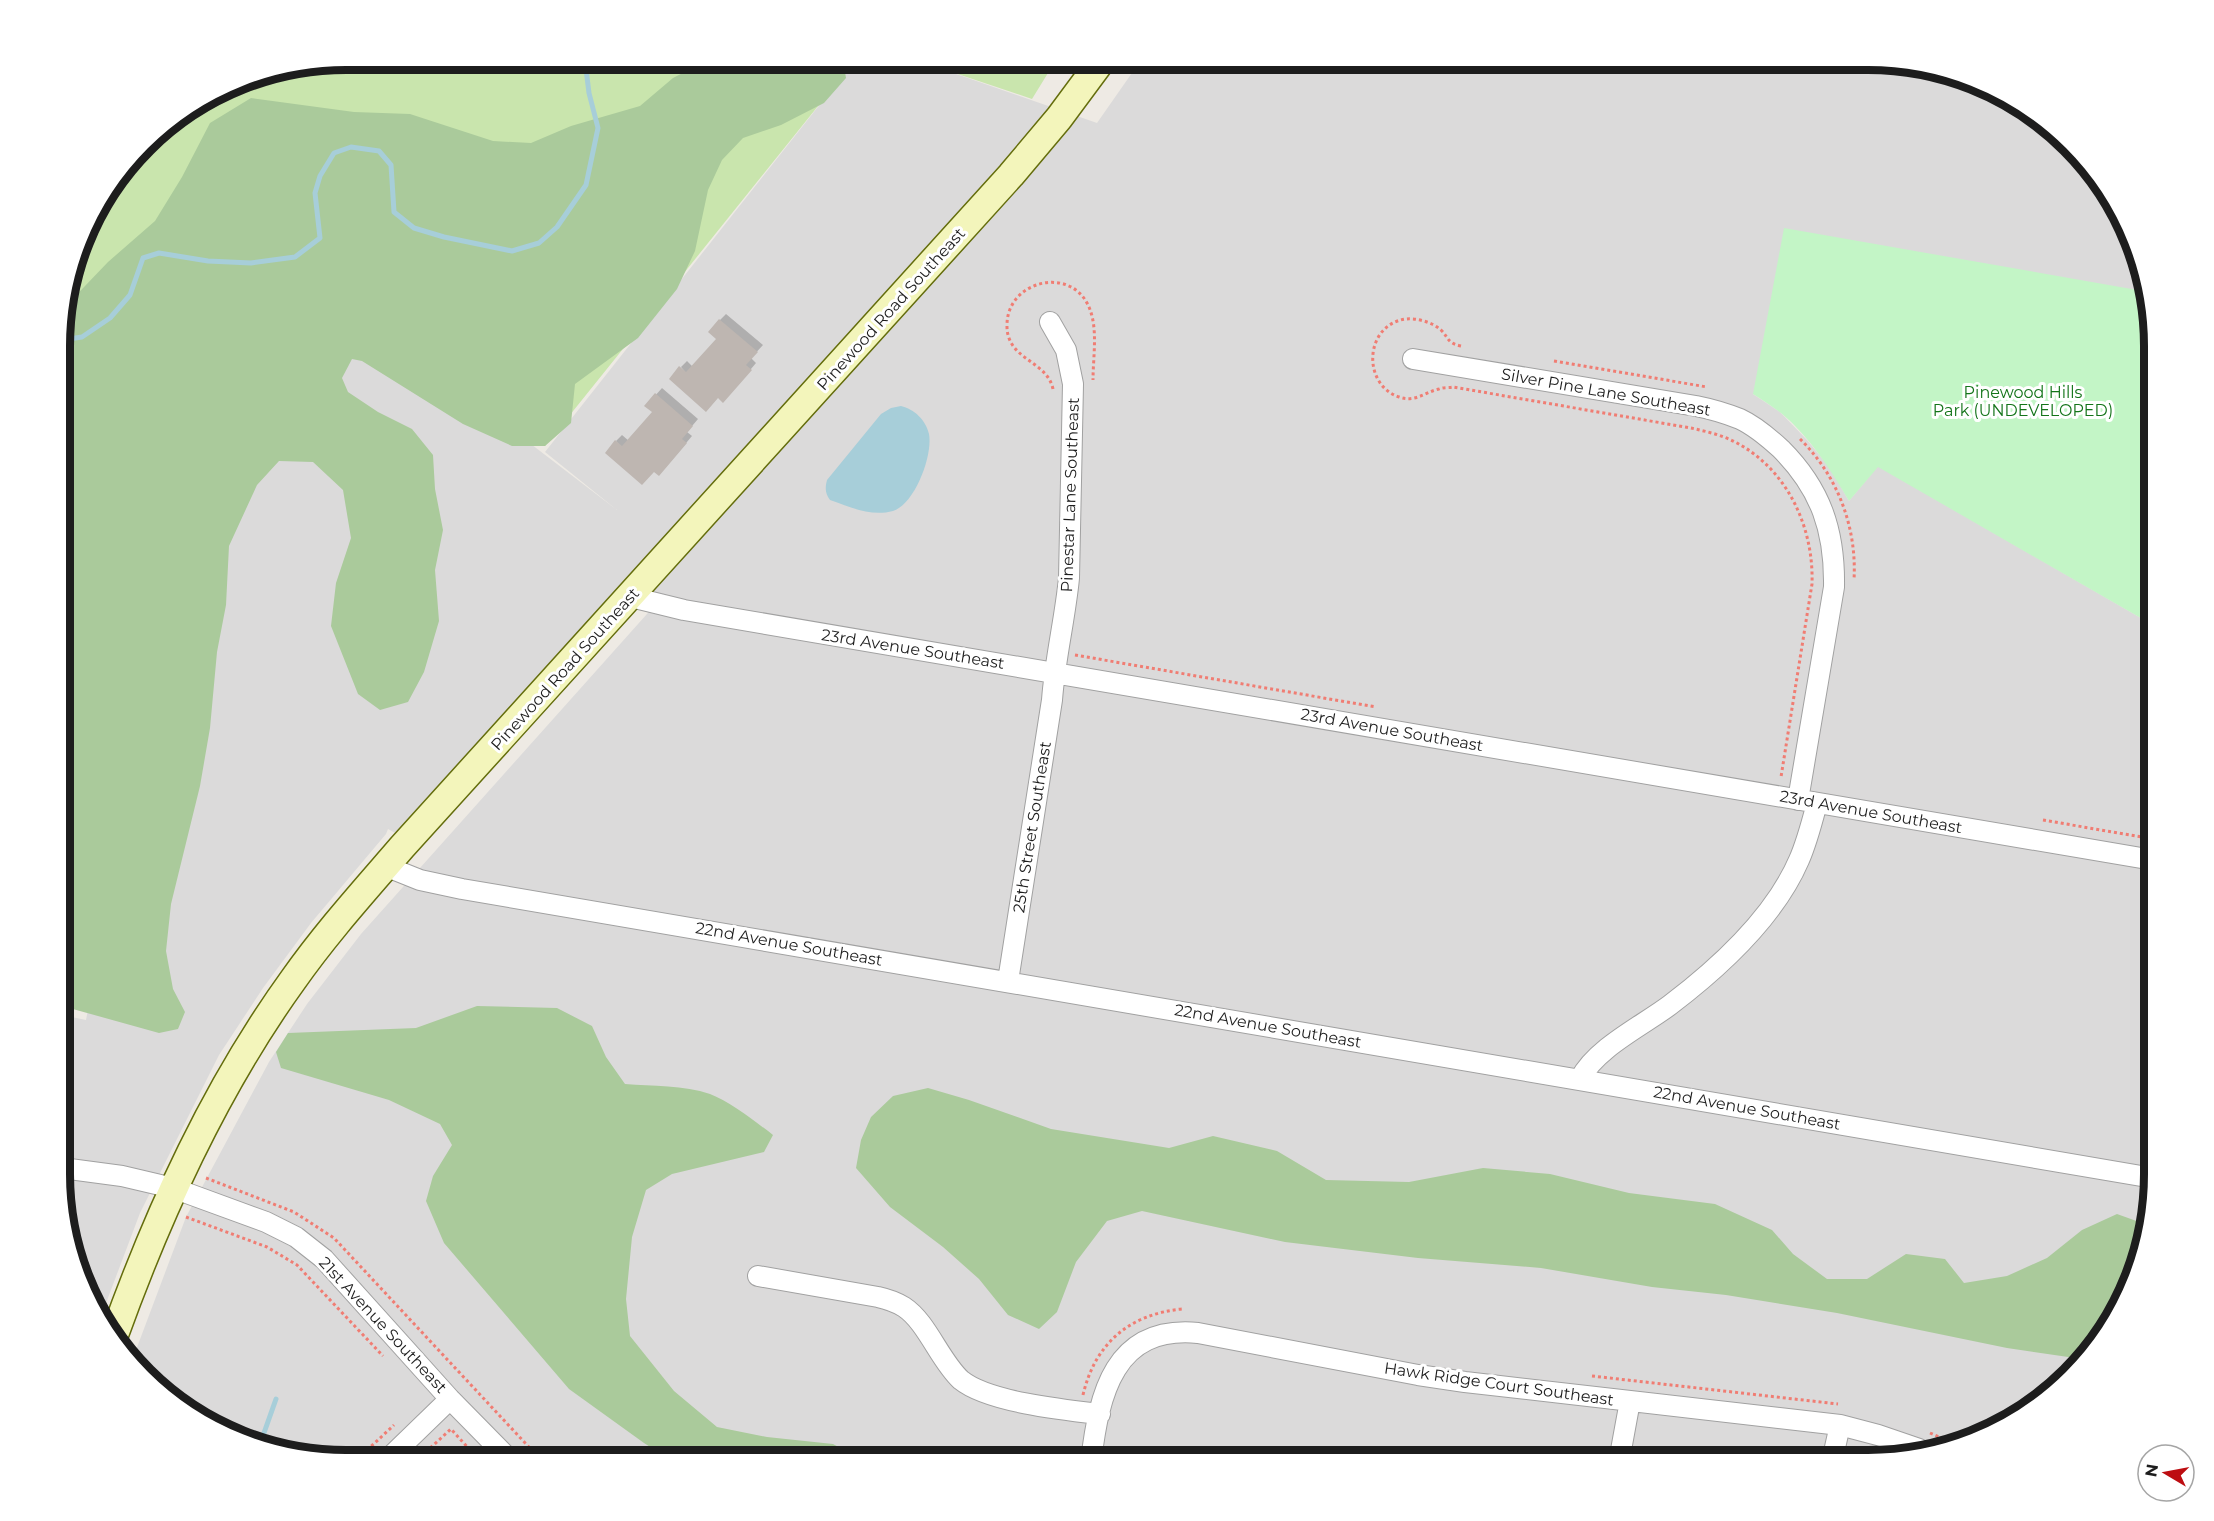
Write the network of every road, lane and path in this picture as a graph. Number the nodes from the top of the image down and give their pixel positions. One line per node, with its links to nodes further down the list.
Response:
1 (1094, 70): 9 (street, Pinewood Road Southeast)
2 (1050, 322): 11 (street, Pinestar Lane Southeast)
3 (1470, 348): 13 (path)
4 (1413, 359): 14 (street, Silver Pine Lane Southeast)
5 (1550, 361): 6 (path)
6 (1709, 388)
7 (1794, 434): 8 (path)
8 (1854, 589)
9 (631, 597): 11 (street, 23rd Avenue Southeast); 18 (street, Pinewood Road Southeast)
10 (1076, 655): 12 (path)
11 (1054, 672): 14 (street, 23rd Avenue Southeast); 19 (street, 25th Street Southeast)
12 (1387, 709)
13 (1781, 778)
14 (1808, 801): 17 (street, 23rd Avenue Southeast); 20 (street, Silver Pine Lane Southeast)
15 (2033, 819): 16 (path)
16 (2144, 838)
17 (2144, 858)
18 (385, 866): 19 (street, 22nd Avenue Southeast); 23 (street, Pinewood Road Southeast)
19 (1008, 981): 20 (street, 22nd Avenue Southeast)
20 (1580, 1079): 22 (street, 22nd Avenue Southeast)
21 (70, 1169): 23 (street, 21st Avenue Southeast)
22 (2144, 1176)
23 (173, 1188): 26 (street, Pinewood Road Southeast); 28 (street, 21st Avenue Southeast)
24 (186, 1217): 27 (path)
25 (759, 1276): 30 (street)
26 (117, 1328)
27 (383, 1356)
28 (450, 1399): 33 (street); 36 (street, 21st Avenue Southeast)
29 (1630, 1401): 30 (street, Hawk Ridge Court Southeast); 31 (street, Hawk Ridge Court Southeast); 38 (street)
30 (1100, 1414): 37 (street, Hawk Ridge Court Southeast)
31 (1840, 1425): 32 (street, Hawk Ridge Court Southeast); 39 (street)
32 (1912, 1447)
33 (397, 1450)
34 (428, 1450): 35 (path)
35 (470, 1450)
36 (500, 1450)
37 (1093, 1450)
38 (1621, 1450)
39 (1834, 1450)

